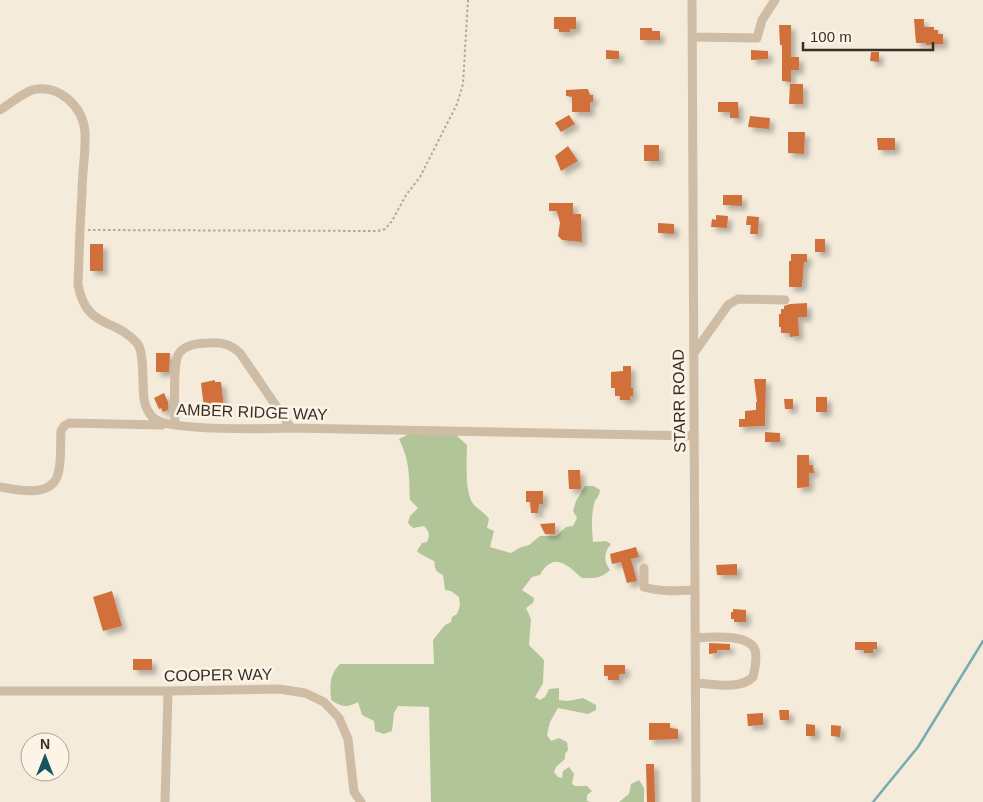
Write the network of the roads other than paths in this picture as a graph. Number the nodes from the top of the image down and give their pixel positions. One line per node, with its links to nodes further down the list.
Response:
1 (692, 0): 3 (street, STARR ROAD)
2 (775, 0): 3 (street)
3 (692, 37): 6 (street, STARR ROAD)
4 (0, 110): 7 (street, AMBER RIDGE WAY)
5 (785, 300): 6 (street)
6 (694, 353): 9 (street, STARR ROAD)
7 (173, 425): 8 (street, AMBER RIDGE WAY); 8 (street); 10 (street)
8 (291, 428): 9 (street, AMBER RIDGE WAY)
9 (694, 436): 12 (street, STARR ROAD)
10 (0, 487)
11 (644, 568): 12 (street)
12 (696, 590): 13 (street, STARR ROAD)
13 (696, 638): 14 (street, STARR ROAD); 14 (street)
14 (696, 683): 19 (street, STARR ROAD)
15 (0, 691): 16 (street, COOPER WAY)
16 (168, 692): 17 (street); 18 (street, COOPER WAY)
17 (165, 802)
18 (362, 802)
19 (696, 802)

